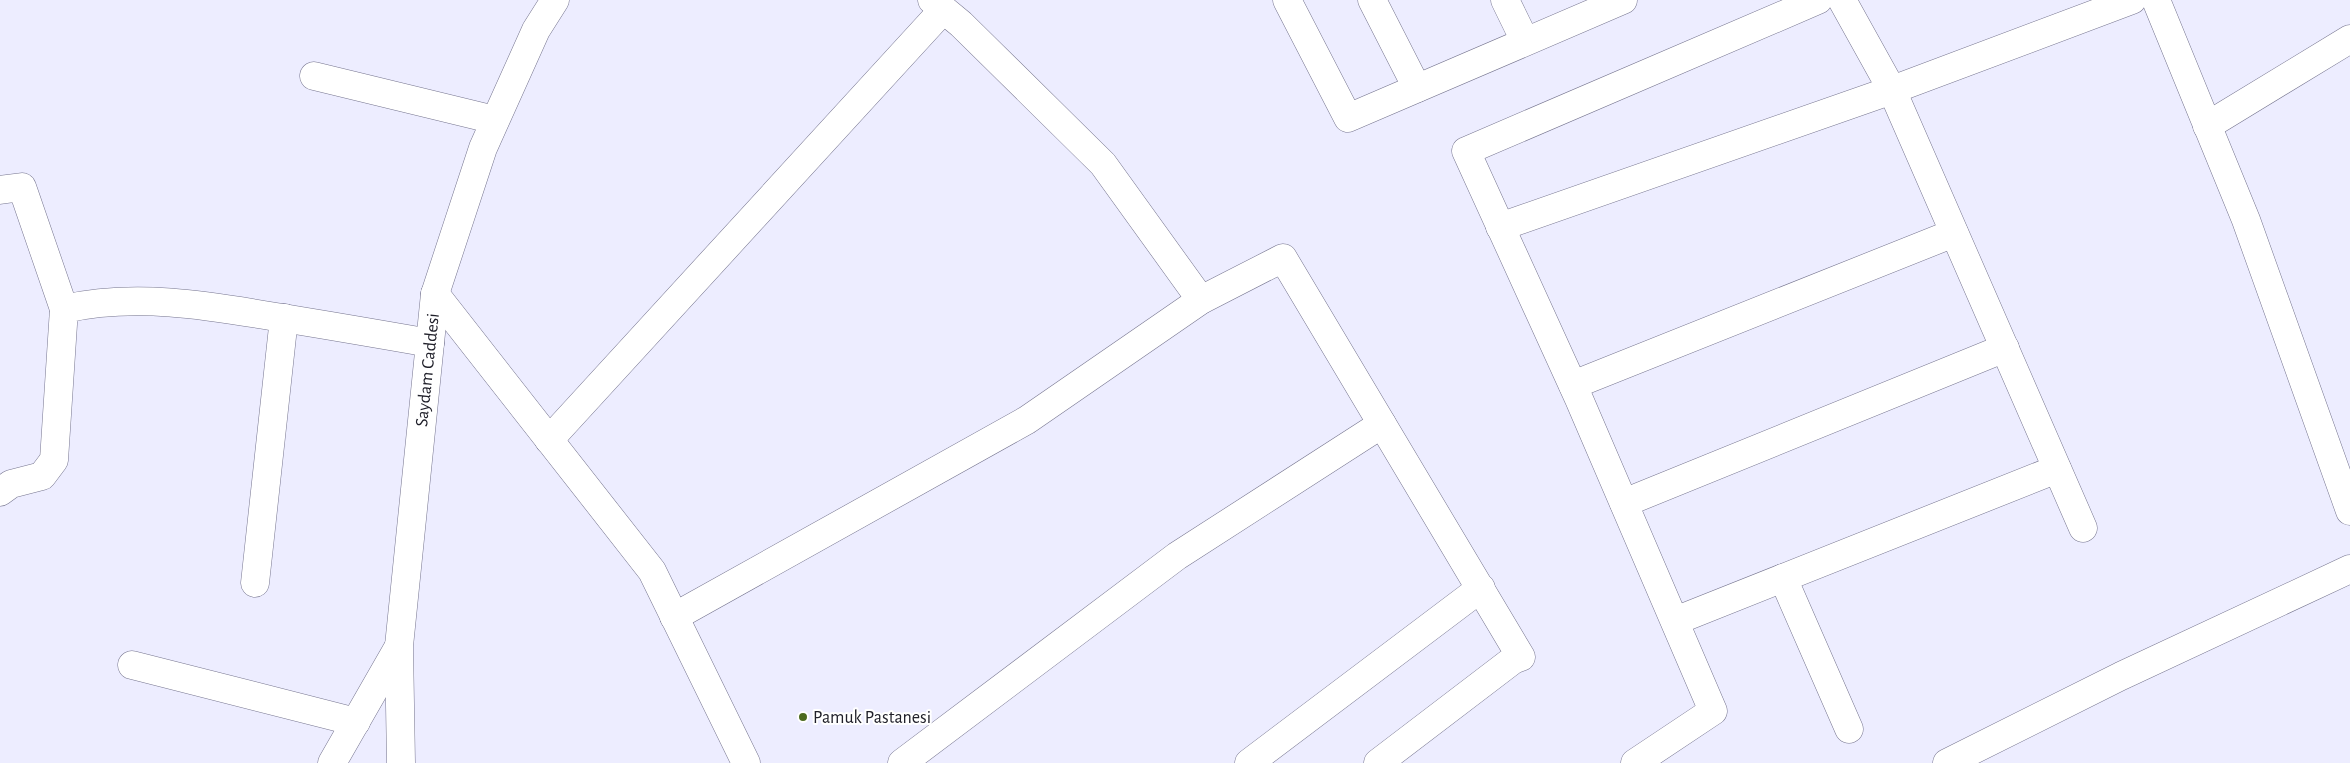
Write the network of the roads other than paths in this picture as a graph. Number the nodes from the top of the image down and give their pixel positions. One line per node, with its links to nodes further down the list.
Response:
1 (1287, 0): 14 (street)
2 (1372, 0): 14 (street)
3 (1505, 0): 12 (street)
4 (1623, 0): 12 (street)
5 (1818, 0): 19 (street)
6 (1842, 0): 15 (street)
7 (2132, 0): 15 (street)
8 (2156, 0): 17 (street)
9 (551, 1): 16 (street, Saydam Caddesi)
10 (937, 5): 22 (street); 29 (street)
11 (2350, 39): 17 (street)
12 (1525, 41): 14 (street)
13 (314, 76): 16 (street)
14 (1417, 88)
15 (1892, 90): 19 (street); 20 (street)
16 (495, 120): 21 (street, Saydam Caddesi)
17 (2207, 126): 33 (street)
18 (0, 190): 23 (street)
19 (1500, 227): 27 (street)
20 (1954, 233): 26 (street); 27 (street)
21 (435, 294): 25 (street, Saydam Caddesi); 29 (street)
22 (1201, 300): 28 (street); 39 (street)
23 (64, 309): 24 (street); 31 (street)
24 (284, 318): 25 (street); 37 (street)
25 (430, 344): 41 (street, Saydam Caddesi)
26 (2005, 348): 30 (street); 32 (street)
27 (1572, 385): 32 (street)
28 (1382, 424): 38 (street); 49 (street)
29 (549, 440): 39 (street)
30 (2057, 468): 34 (street); 36 (street)
31 (0, 492)
32 (1624, 503): 40 (street)
33 (2350, 511)
34 (2083, 528)
35 (2350, 569): 52 (street)
36 (1783, 578): 40 (street); 44 (street)
37 (255, 583)
38 (1481, 588): 50 (street); 51 (street)
39 (674, 617): 48 (street)
40 (1675, 621): 45 (street)
41 (399, 646): 43 (street); 47 (street, Saydam Caddesi)
42 (132, 665): 43 (street)
43 (356, 722): 46 (street)
44 (1849, 728)
45 (1640, 762)
46 (332, 763)
47 (401, 763)
48 (746, 763)
49 (902, 763)
50 (1249, 763)
51 (1378, 763)
52 (1947, 763)

